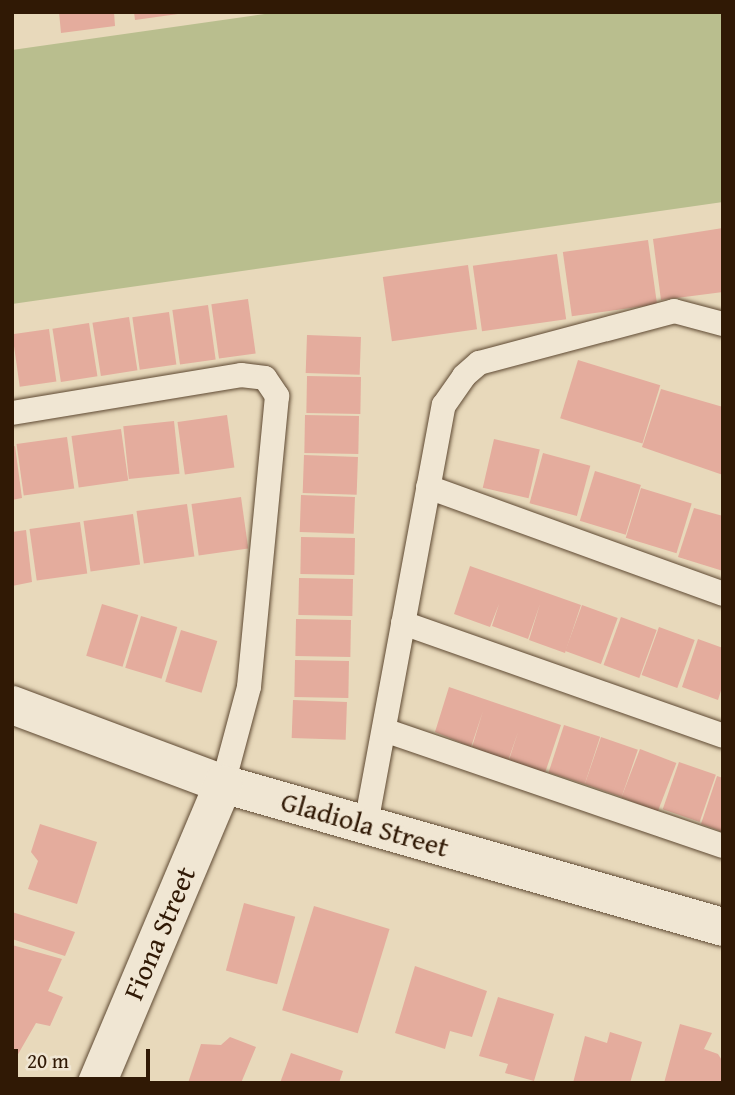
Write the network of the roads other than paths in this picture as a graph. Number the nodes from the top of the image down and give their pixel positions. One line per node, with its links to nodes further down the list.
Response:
1 (723, 324): 3 (lane)
2 (12, 413): 9 (lane)
3 (428, 487): 4 (lane); 5 (lane)
4 (723, 594)
5 (403, 624): 7 (lane); 8 (lane)
6 (12, 705): 9 (street, Gladiola Street)
7 (384, 730): 10 (lane); 11 (lane)
8 (723, 736)
9 (223, 784): 10 (street, Gladiola Street); 13 (street, Fiona Street)
10 (366, 824): 12 (street, Gladiola Street)
11 (723, 846)
12 (723, 927)
13 (97, 1083)

